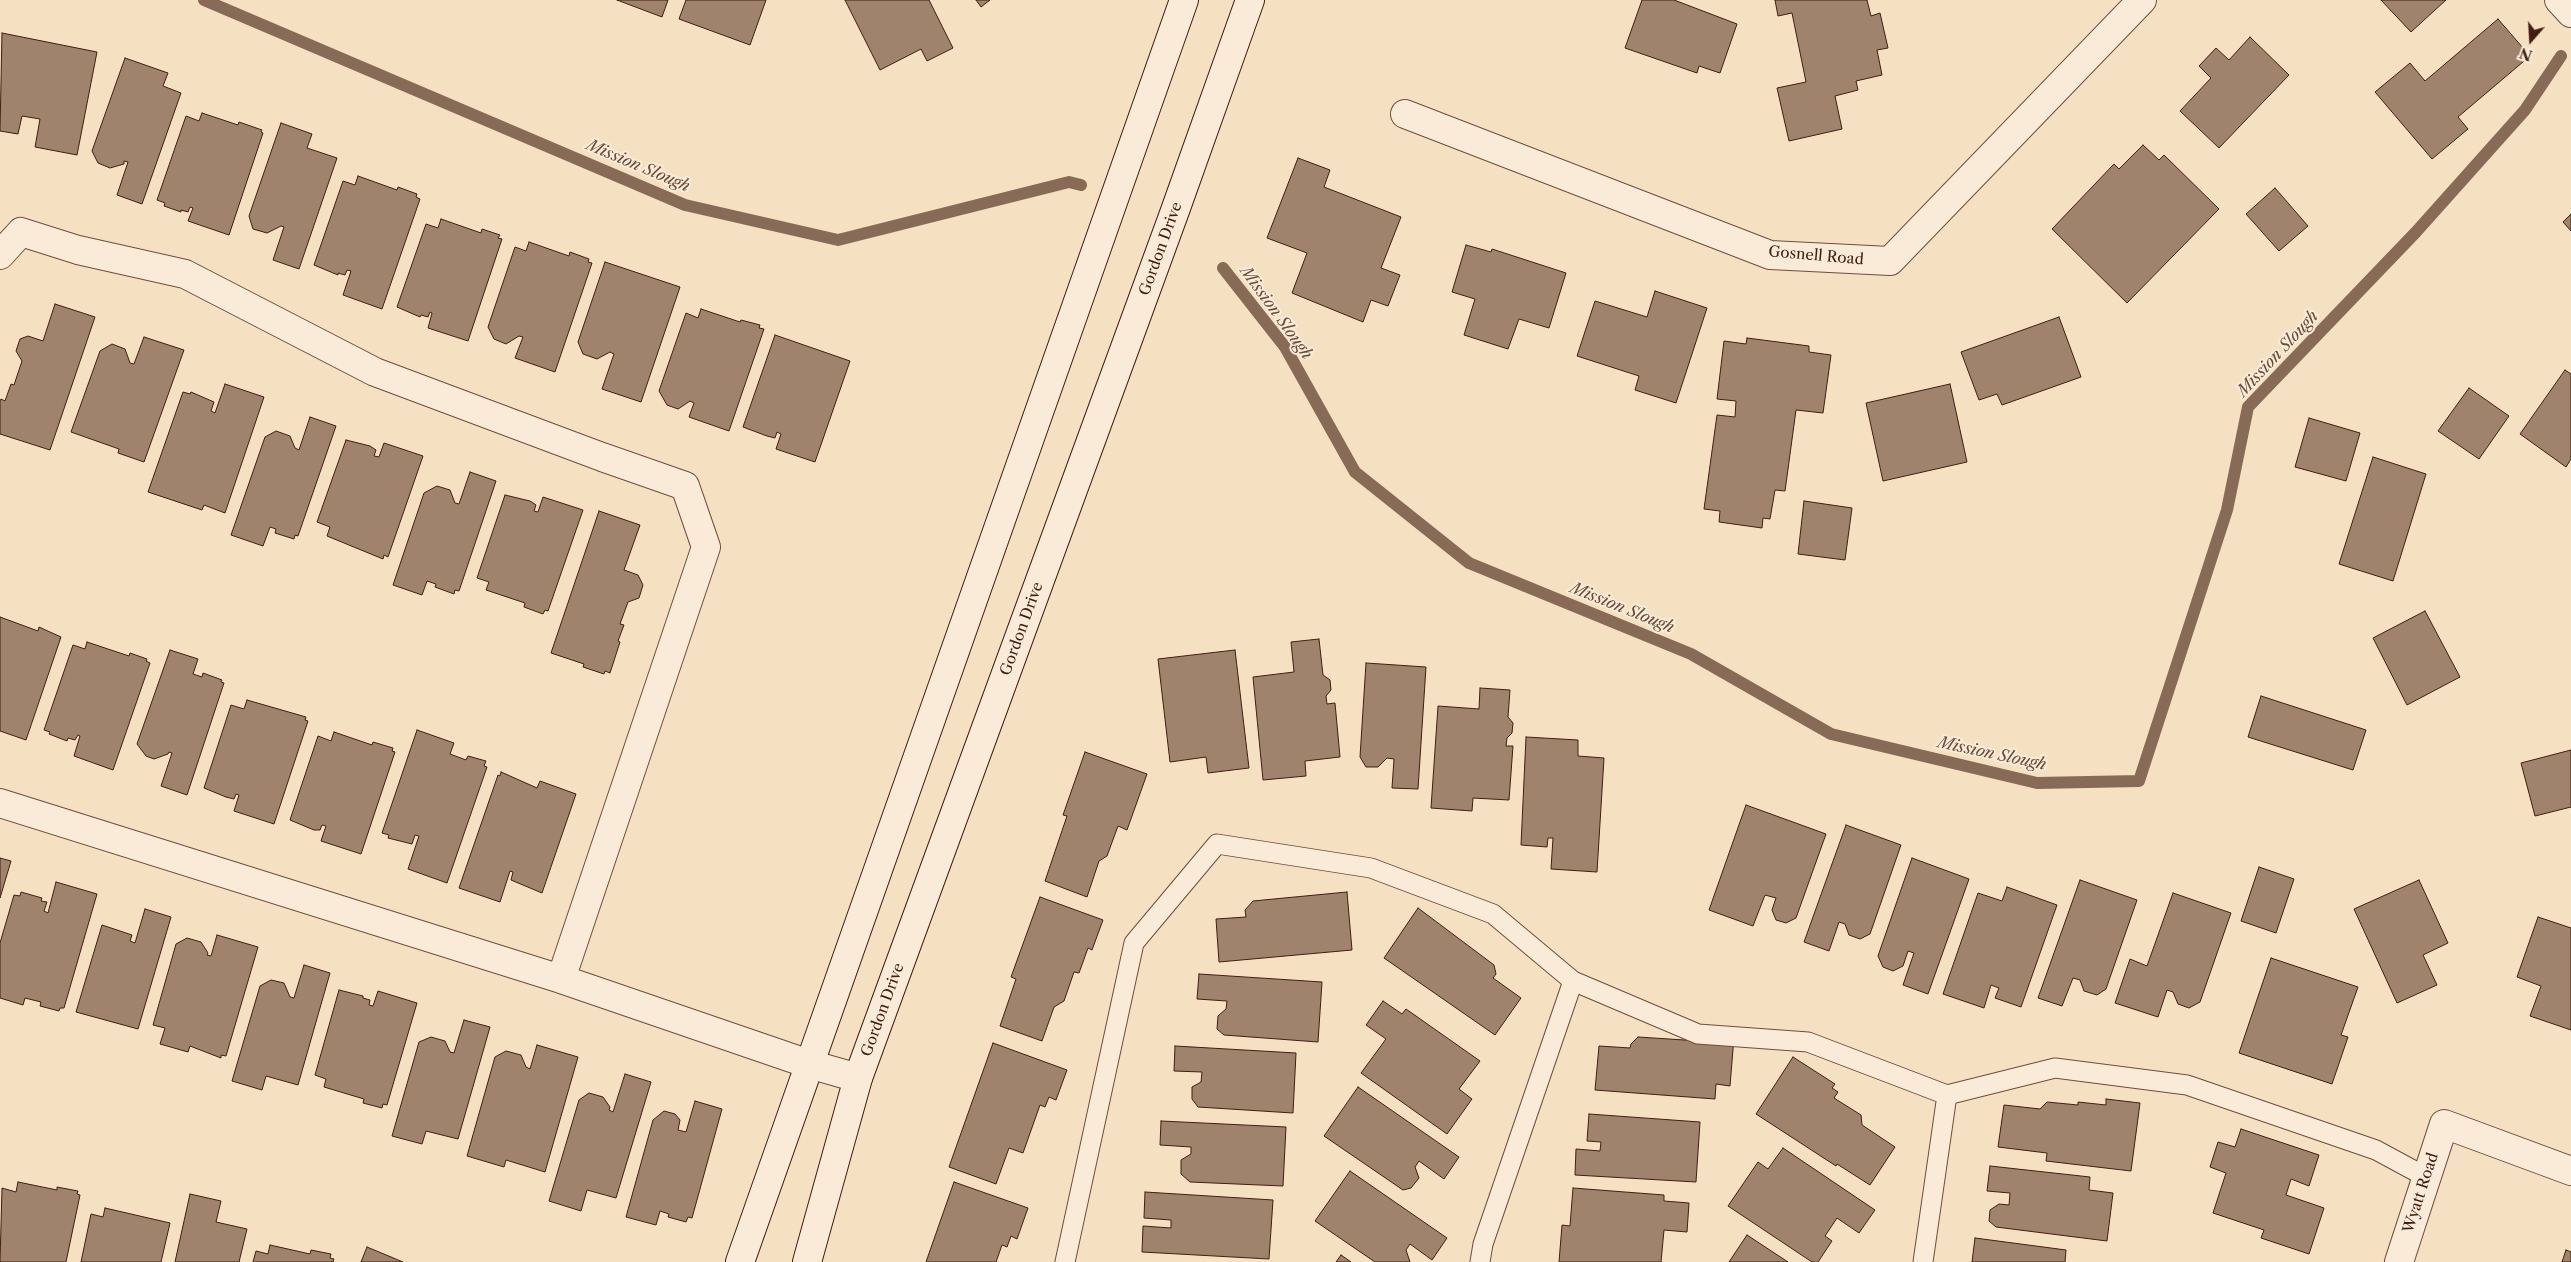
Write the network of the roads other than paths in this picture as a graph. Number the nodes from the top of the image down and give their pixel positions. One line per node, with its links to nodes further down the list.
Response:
1 (1184, 0): 11 (street)
2 (1250, 0): 12 (street, Gordon Drive)
3 (2142, 0): 6 (street, Gosnell Road)
4 (2559, 0): 5 (street)
5 (2571, 14)
6 (1405, 114)
7 (0, 255): 9 (street)
8 (0, 803): 9 (street)
9 (561, 979): 11 (street)
10 (1574, 981): 13 (lane); 18 (lane); 19 (lane)
11 (809, 1064): 12 (street); 16 (street)
12 (858, 1078): 17 (street, Gordon Drive)
13 (1947, 1095): 15 (lane); 20 (lane)
14 (2571, 1171): 15 (street, Wyatt Road)
15 (2426, 1177): 21 (street, Wyatt Road)
16 (740, 1262)
17 (807, 1262)
18 (1065, 1262)
19 (1480, 1262)
20 (1923, 1262)
21 (2399, 1262)

